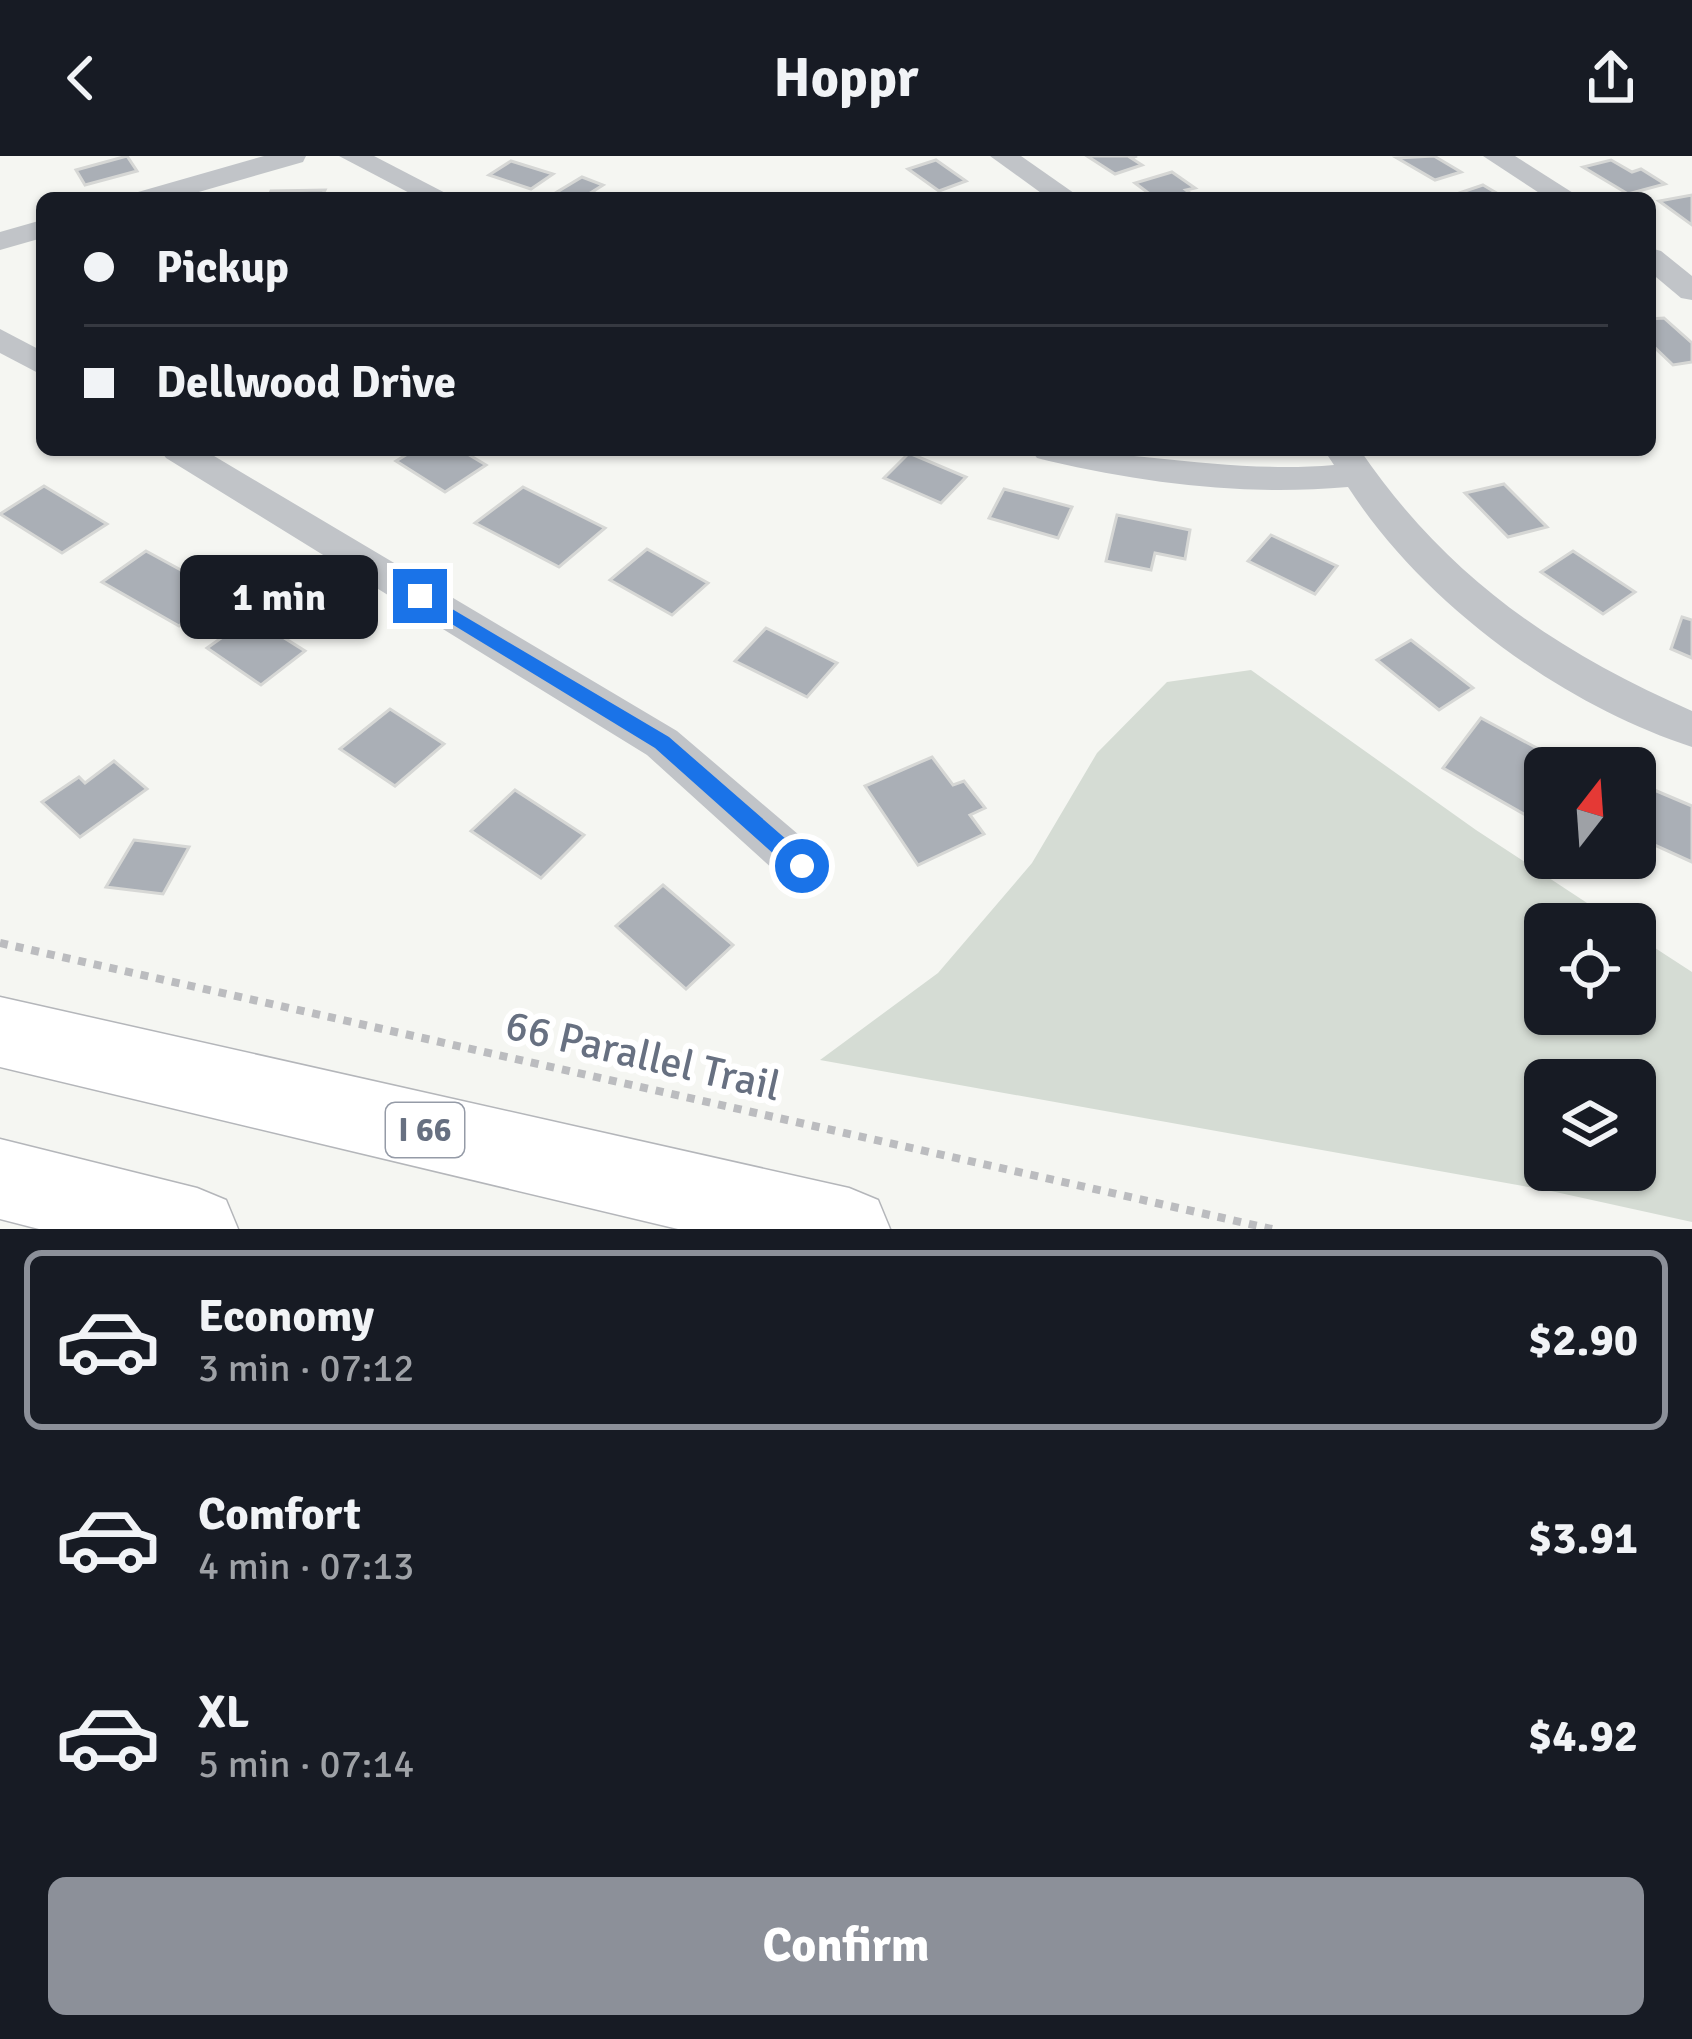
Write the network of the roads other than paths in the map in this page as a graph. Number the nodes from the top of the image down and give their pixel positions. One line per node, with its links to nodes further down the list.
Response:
1 (292, 156): 5 (street)
2 (352, 156): 6 (street)
3 (1003, 156): 7 (street)
4 (1496, 156): 8 (street)
5 (169, 192)
6 (429, 192)
7 (1058, 192)
8 (1557, 192)
9 (36, 231): 10 (street)
10 (0, 241)
11 (1656, 261): 12 (street)
12 (1692, 291)
13 (0, 340): 14 (street)
14 (36, 361)
15 (188, 456): 19 (street)
16 (1077, 456): 17 (street)
17 (1350, 462): 18 (street)
18 (1692, 730)
19 (802, 866)
20 (0, 1032): 23 (highway, I 66)
21 (0, 1178): 22 (highway)
22 (197, 1229)
23 (849, 1229)

